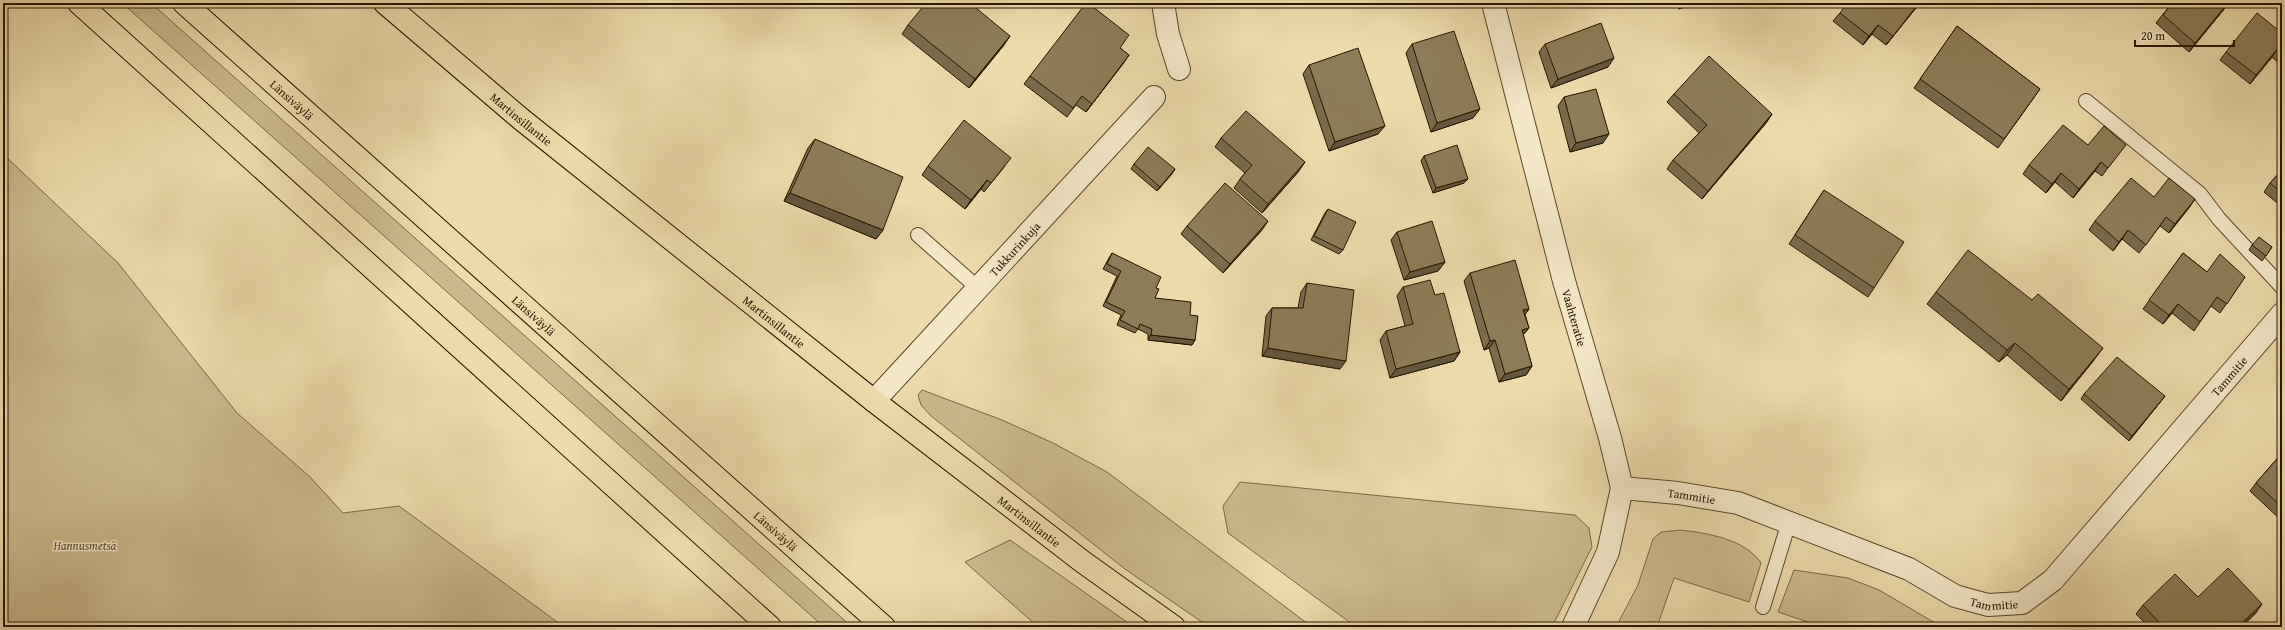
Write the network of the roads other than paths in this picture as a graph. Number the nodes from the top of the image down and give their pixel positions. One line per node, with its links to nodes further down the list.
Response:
1 (79, 3): 17 (main road)
2 (184, 3): 18 (main road, Länsiväylä)
3 (385, 3): 13 (main road, Martinsillantie)
4 (1163, 3): 6 (street)
5 (1492, 3): 14 (street, Vaahteratie)
6 (1179, 69)
7 (1154, 96): 11 (street, Tukkurinkuja)
8 (2086, 101): 10 (lane)
9 (918, 235): 11 (lane)
10 (2282, 287)
11 (978, 288): 13 (street, Tukkurinkuja)
12 (2282, 314): 15 (street, Tammitie)
13 (874, 402): 19 (main road, Martinsillantie)
14 (1622, 488): 15 (street, Tammitie); 20 (street, Vaahteratie)
15 (1789, 522): 16 (lane)
16 (1763, 607)
17 (770, 627)
18 (884, 627)
19 (1174, 627)
20 (1574, 627)

